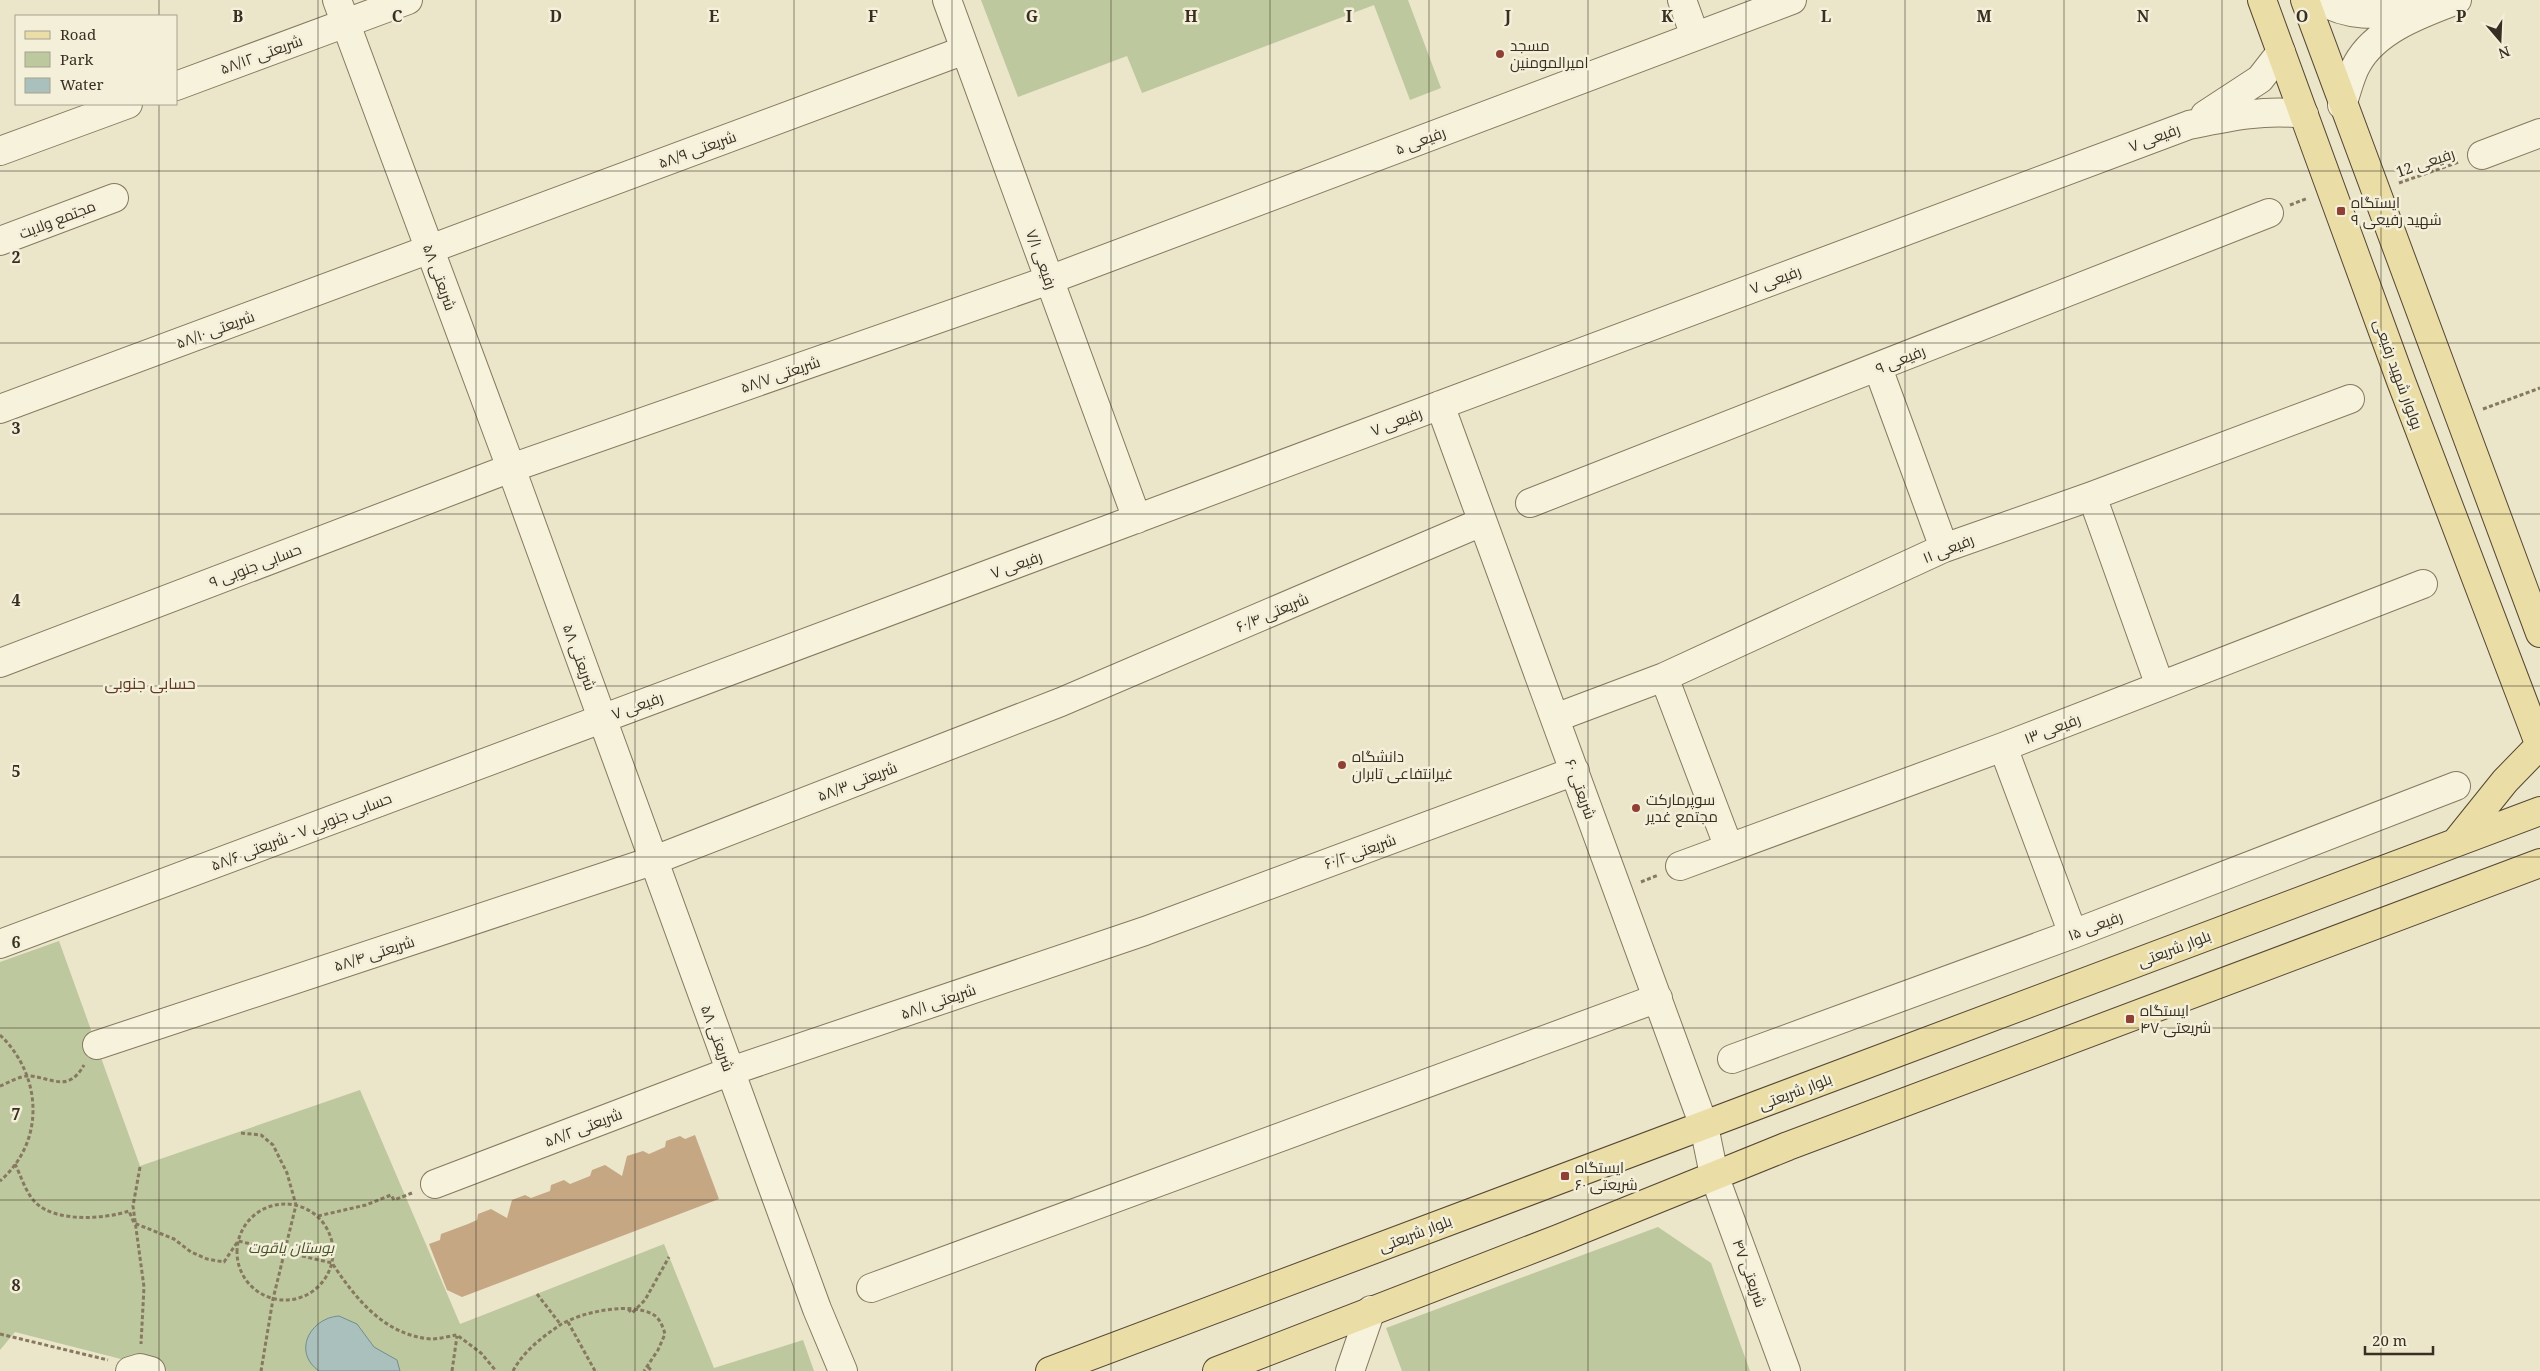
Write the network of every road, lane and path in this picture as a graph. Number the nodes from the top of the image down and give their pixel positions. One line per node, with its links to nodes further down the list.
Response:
1 (408, 0): 10 (street, شریعتی ۵۸/۱۲)
2 (947, 0): 12 (street, رفیعی ۷/۱)
3 (1682, 0): 11 (street)
4 (1792, 0): 11 (street, رفیعی ۵)
5 (2262, 0): 13 (main road, بولوار شهید رفیعی)
6 (2306, 0): 16 (main road)
7 (2320, 0): 9 (street)
8 (2458, 0): 9 (street)
9 (2431, 10): 16 (street)
10 (342, 11): 14 (street, شریعتی ۵۸/۱۲); 27 (street, شریعتی ۵۸)
11 (1695, 36): 28 (street, رفیعی ۵)
12 (965, 50): 27 (street, شریعتی ۵۸/۹); 28 (street, رفیعی ۷/۱)
13 (2281, 52): 17 (main road, بولوار شهید رفیعی); 18 (street)
14 (178, 85)
15 (125, 105): 20 (street)
16 (2342, 105): 23 (main road)
17 (2304, 114): 18 (street); 22 (main road, بولوار شهید رفیعی)
18 (2189, 124): 32 (street, رفیعی ۷)
19 (2540, 133): 21 (street)
20 (0, 152)
21 (2482, 154): 23 (path, رفیعی 12)
22 (2332, 189): 25 (path); 49 (main road, بولوار شهید رفیعی)
23 (2375, 191): 34 (main road)
24 (114, 198): 26 (street, مجتمع ولایت)
25 (2269, 213): 29 (street, رفیعی ۹)
26 (0, 241)
27 (429, 249): 33 (street, شریعتی ۵۸/۱۰); 35 (street, شریعتی ۵۸)
28 (1049, 280): 35 (street, شریعتی ۵۸/۷); 38 (street, رفیعی ۷/۱)
29 (1878, 368): 37 (street, رفیعی ۹); 40 (street)
30 (2540, 388): 34 (path)
31 (2350, 399): 36 (street, رفیعی ۱۱)
32 (1440, 405): 38 (street, رفیعی ۷); 39 (street, شریعتی ۶۰)
33 (0, 408)
34 (2459, 418): 42 (main road)
35 (511, 468): 43 (street, حسابی جنوبی ۹); 47 (street, شریعتی ۵۸)
36 (2092, 496): 40 (street, رفیعی ۱۱); 45 (street)
37 (1530, 503)
38 (1137, 518): 47 (street, رفیعی ۷)
39 (1482, 522): 46 (street, شریعتی ۶۰/۴); 48 (street, شریعتی ۶۰)
40 (1944, 548): 44 (street, رفیعی ۱۱)
41 (2423, 584): 45 (street, رفیعی ۱۳)
42 (2540, 633)
43 (0, 663)
44 (1664, 677): 48 (street, رفیعی ۱۱); 55 (street)
45 (2160, 686): 50 (street, رفیعی ۱۳)
46 (1061, 702): 56 (street, شریعتی ۵۸/۳)
47 (602, 718): 56 (street, شریعتی ۵۸); 62 (street, حسابی جنوبی ۷ - شریعتی ۵۸/۶)
48 (1555, 718): 51 (street, شریعتی ۶۰)
49 (2540, 745): 54 (main road)
50 (2003, 747): 55 (street, رفیعی ۱۳); 61 (street)
51 (1574, 771): 59 (street, شریعتی ۶۰); 60 (street, شریعتی ۶۰/۲)
52 (2456, 786): 61 (street, رفیعی ۱۵)
53 (2540, 811): 54 (main road, بلوار شریعتی)
54 (2456, 842): 70 (main road, بلوار شریعتی)
55 (1729, 848): 57 (street, رفیعی ۱۳)
56 (652, 861): 65 (street, شریعتی ۵۸/۴); 67 (street, شریعتی ۵۸)
57 (1680, 866): 59 (path)
58 (2533, 873): 74 (main road)
59 (1619, 890): 63 (street, شریعتی ۶۰)
60 (1146, 931): 67 (street, شریعتی ۵۸/۱)
61 (2073, 934): 66 (street, رفیعی ۱۵)
62 (0, 944)
63 (1658, 998): 70 (street, شریعتی ۶۰); 84 (street)
64 (0, 1036): 68 (path)
65 (97, 1045): 68 (path)
66 (1732, 1059)
67 (731, 1071): 76 (street, شریعتی ۵۸/۲); 102 (street, شریعتی ۵۸)
68 (28, 1075): 69 (path); 72 (path)
69 (0, 1086)
70 (1704, 1126): 74 (street, شریعتی ۶۰); 103 (main road, بلوار شریعتی)
71 (241, 1133): 77 (path)
72 (15, 1164): 75 (path); 79 (path)
73 (140, 1166): 79 (path)
74 (1714, 1175): 88 (main road); 106 (street, شریعتی ۴۷)
75 (0, 1180)
76 (435, 1184): 78 (path)
77 (296, 1205): 78 (path); 80 (path); 81 (path)
78 (318, 1216): 83 (path)
79 (134, 1223): 80 (path); 94 (path)
80 (238, 1241): 81 (path); 86 (path)
81 (284, 1253): 83 (path); 86 (path)
82 (669, 1257): 87 (path)
83 (332, 1263): 86 (path); 92 (path)
84 (871, 1288)
85 (537, 1294): 90 (path)
86 (273, 1299): 95 (path)
87 (627, 1308): 89 (path); 93 (path)
88 (1371, 1310): 104 (main road); 105 (street)
89 (568, 1322): 90 (path); 99 (path)
90 (561, 1325): 98 (path)
91 (0, 1334): 94 (path)
92 (458, 1335): 96 (path); 97 (path)
93 (648, 1367): 100 (path); 101 (path)
94 (141, 1370)
95 (261, 1371)
96 (452, 1371)
97 (496, 1371)
98 (513, 1371)
99 (595, 1371)
100 (644, 1371)
101 (652, 1371)
102 (843, 1371)
103 (1050, 1371)
104 (1217, 1371)
105 (1350, 1371)
106 (1786, 1371)

